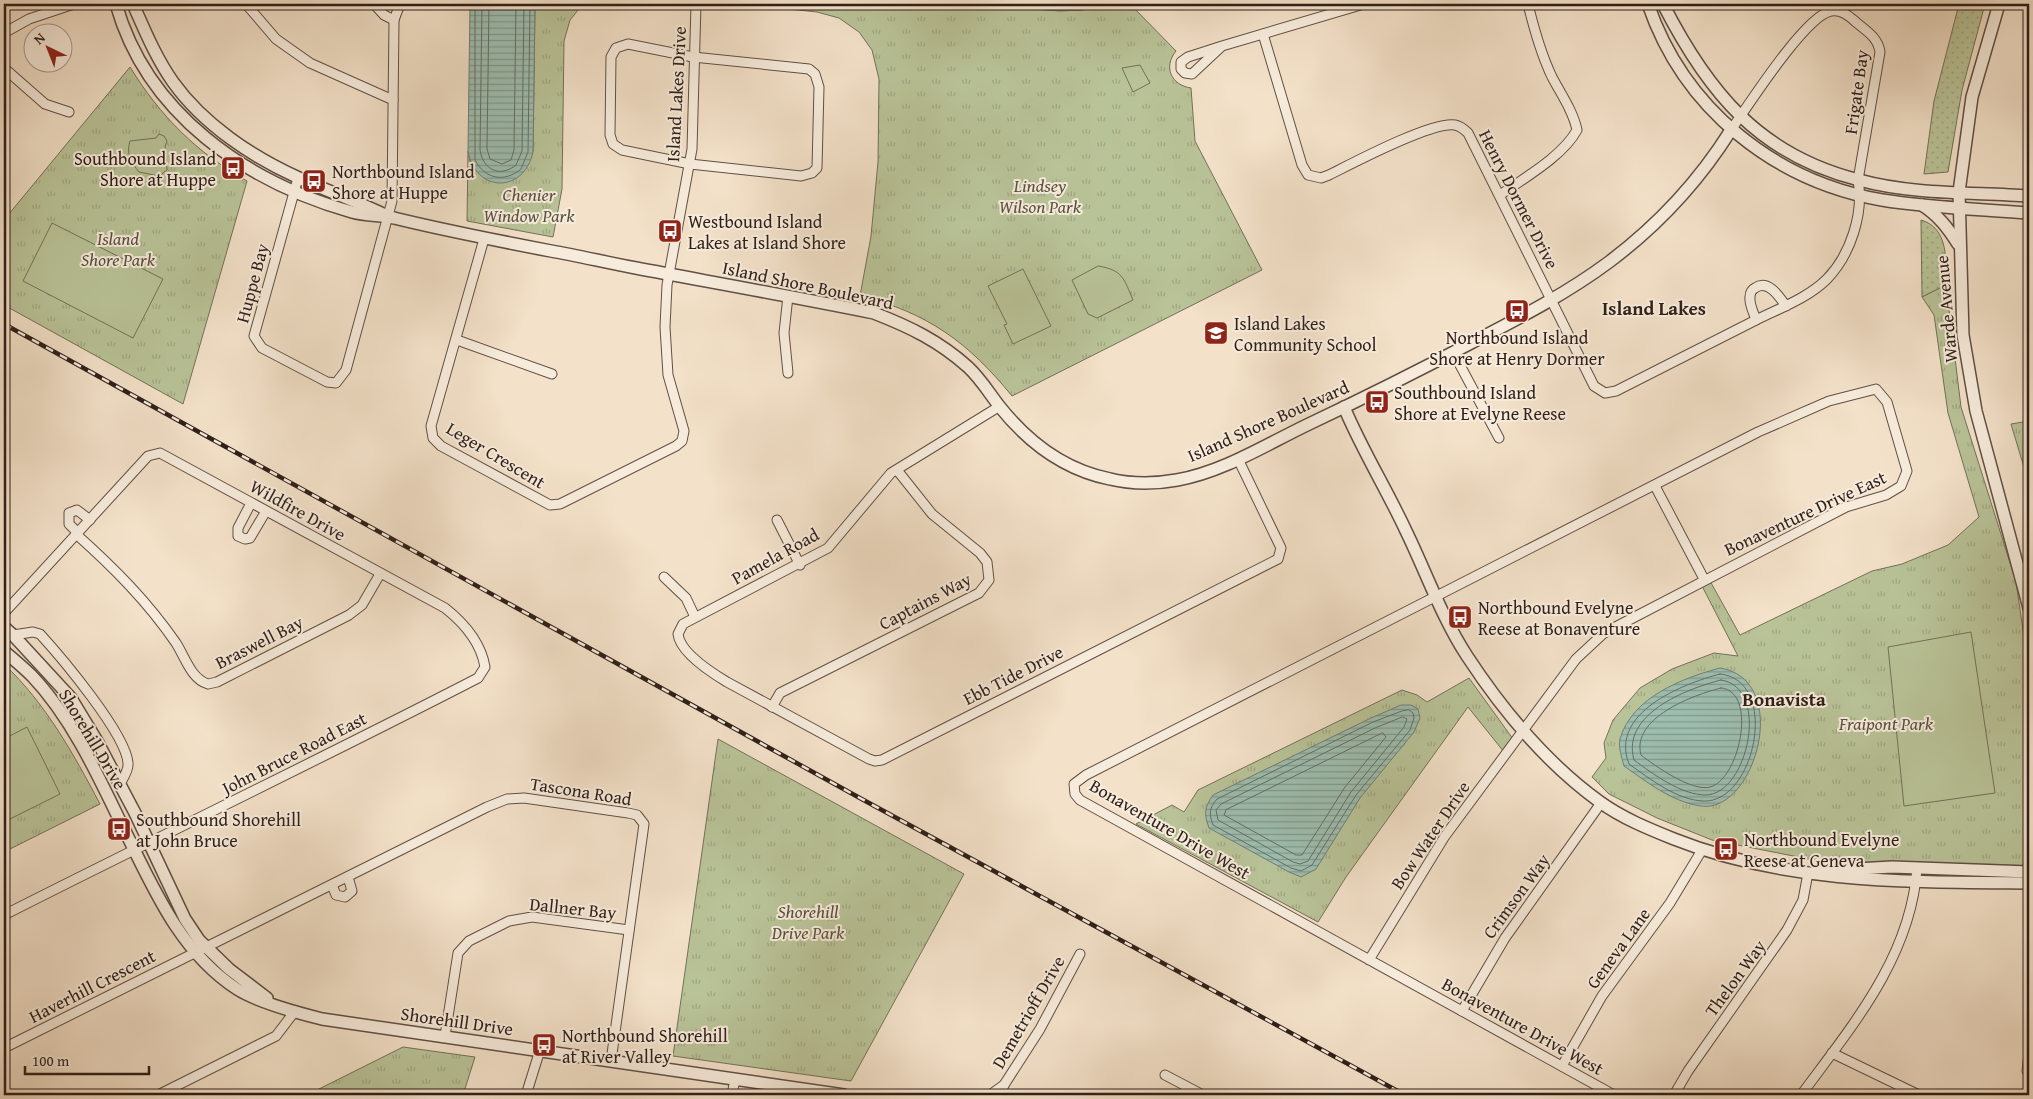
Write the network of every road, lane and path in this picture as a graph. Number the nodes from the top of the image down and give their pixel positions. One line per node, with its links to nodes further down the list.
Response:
1 (74, 4): 14 (street)
2 (116, 4): 26 (street, Island Shore Boulevard)
3 (133, 4): 24 (street, Island Shore Boulevard)
4 (246, 4): 19 (street)
5 (374, 4): 13 (street)
6 (400, 4): 13 (street)
7 (696, 4): 17 (street, Island Lakes Drive)
8 (1364, 4): 15 (street)
9 (1528, 4): 28 (street)
10 (1648, 4): 22 (street)
11 (1663, 4): 21 (street)
12 (1999, 4): 27 (street, Warde Avenue)
13 (394, 20): 19 (street)
14 (4, 33)
15 (1263, 34): 16 (street); 28 (street, Henry Dormer Drive)
16 (1222, 46)
17 (693, 57): 23 (street, Island Lakes Drive); 23 (street); 23 (street)
18 (4, 68): 20 (street)
19 (393, 100): 34 (street)
20 (69, 112)
21 (1740, 117): 22 (street, Island Shore Boulevard); 25 (street); 25 (street, Frigate Bay)
22 (1731, 130): 29 (street); 39 (street, Island Shore Boulevard)
23 (690, 164): 37 (street, Island Lakes Drive)
24 (298, 178): 26 (street, Huppe Bay); 34 (street, Island Shore Boulevard)
25 (1858, 180): 27 (street); 29 (street, Frigate Bay)
26 (294, 192): 34 (street, Island Shore Boulevard); 34 (street, Huppe Bay)
27 (1959, 192): 30 (street); 32 (street, Warde Avenue)
28 (1500, 195): 39 (street, Henry Dormer Drive)
29 (1861, 195): 31 (street); 40 (street)
30 (2029, 196)
31 (1920, 204): 32 (street); 36 (street)
32 (1959, 208): 33 (street); 36 (street, Warde Avenue)
33 (2029, 213)
34 (390, 217): 35 (street, Island Shore Boulevard)
35 (484, 239): 37 (street, Island Shore Boulevard); 42 (street, Leger Crescent)
36 (1959, 245): 62 (street, Warde Avenue)
37 (669, 274): 38 (street, Island Shore Boulevard); 42 (street, Leger Crescent)
38 (788, 296): 45 (street); 46 (street, Island Shore Boulevard)
39 (1553, 300): 41 (street, Henry Dormer Drive); 43 (street, Island Shore Boulevard)
40 (1786, 306): 41 (street); 41 (street)
41 (1756, 320)
42 (456, 340): 44 (street)
43 (1453, 352): 47 (street, Island Shore Boulevard); 48 (street)
44 (552, 374)
45 (788, 374)
46 (1000, 406): 49 (street, Island Shore Boulevard); 50 (street, Pamela Road)
47 (1344, 408): 49 (street, Island Shore Boulevard); 61 (street)
48 (1499, 438)
49 (1238, 458): 70 (street, Ebb Tide Drive)
50 (897, 470): 57 (street, Pamela Road); 70 (street, Captains Way)
51 (1655, 486): 60 (street); 60 (street, Bonaventure Drive East); 61 (street, Bonaventure Drive East)
52 (252, 503): 53 (street, Wildfire Drive); 53 (street); 54 (street, Wildfire Drive)
53 (266, 511): 58 (street, Wildfire Drive)
54 (90, 520): 56 (street, Wildfire Drive); 56 (street)
55 (777, 520): 57 (street)
56 (77, 534): 58 (street, Braswell Bay); 63 (street, Wildfire Drive)
57 (800, 565): 64 (street, Pamela Road)
58 (380, 574): 69 (street, Wildfire Drive)
59 (664, 577): 64 (street)
60 (1704, 580): 71 (street, Bonaventure Drive East)
61 (1437, 596): 71 (street); 89 (street, Bonaventure Drive West)
62 (2029, 608)
63 (4, 613)
64 (695, 617): 66 (street, Pamela Road)
65 (4, 627): 67 (street, Shorehill Drive)
66 (678, 634): 70 (street, Ebb Tide Drive)
67 (13, 635): 72 (street, Shorehill Drive); 72 (street, Shorehill Drive)
68 (4, 651): 75 (street, Shorehill Drive)
69 (485, 667): 74 (street, John Bruce Road East)
70 (772, 707)
71 (1523, 732): 73 (street); 89 (street, Bow Water Drive)
72 (120, 784): 74 (street, Shorehill Drive)
73 (1601, 802): 76 (street); 92 (street, Crimson Way)
74 (148, 842): 75 (street, John Bruce Road East); 86 (street, Shorehill Drive)
75 (134, 849): 84 (street, John Bruce Road East); 87 (street, Shorehill Drive)
76 (1702, 850): 79 (street); 99 (street, Geneva Lane)
77 (1917, 868): 78 (street); 79 (street); 81 (street)
78 (2029, 872)
79 (1808, 873): 81 (street); 114 (street, Thelon Way)
80 (348, 877): 83 (street, Tascona Road); 83 (street); 85 (street, Tascona Road)
81 (1916, 882): 82 (street); 96 (street)
82 (2029, 883)
83 (332, 885): 86 (street, Tascona Road)
84 (4, 915)
85 (630, 930): 93 (street, Dallner Bay); 98 (street, Tascona Road)
86 (206, 947): 87 (street, Tascona Road); 90 (street, Shorehill Drive)
87 (194, 953): 90 (street, Shorehill Drive); 94 (street, Haverhill Crescent)
88 (1080, 954): 103 (street, Demetrioff Drive)
89 (1370, 960): 92 (street, Bonaventure Drive West)
90 (274, 1004): 91 (street, Shorehill Drive)
91 (295, 1011): 93 (street, Shorehill Drive); 106 (street)
92 (1462, 1011): 99 (street, Bonaventure Drive West)
93 (445, 1036): 95 (street, Shorehill Drive)
94 (4, 1048)
95 (540, 1050): 98 (street, Shorehill Drive); 107 (street)
96 (1832, 1053): 115 (street); 116 (street)
97 (2029, 1053): 100 (street)
98 (611, 1061): 102 (street, Shorehill Drive)
99 (1562, 1066): 113 (street, Bonaventure Drive West)
100 (2027, 1070)
101 (1165, 1075): 112 (street)
102 (735, 1079): 108 (street); 109 (street, Shorehill Drive)
103 (1004, 1085): 110 (street, Demetrioff Drive); 111 (street, Demetrioff Drive)
104 (4, 1091): 105 (street)
105 (6, 1095)
106 (158, 1095)
107 (526, 1095)
108 (732, 1095)
109 (844, 1095)
110 (990, 1095)
111 (1000, 1095)
112 (1203, 1095)
113 (1614, 1095)
114 (1674, 1095)
115 (1801, 1095)
116 (1919, 1095)

